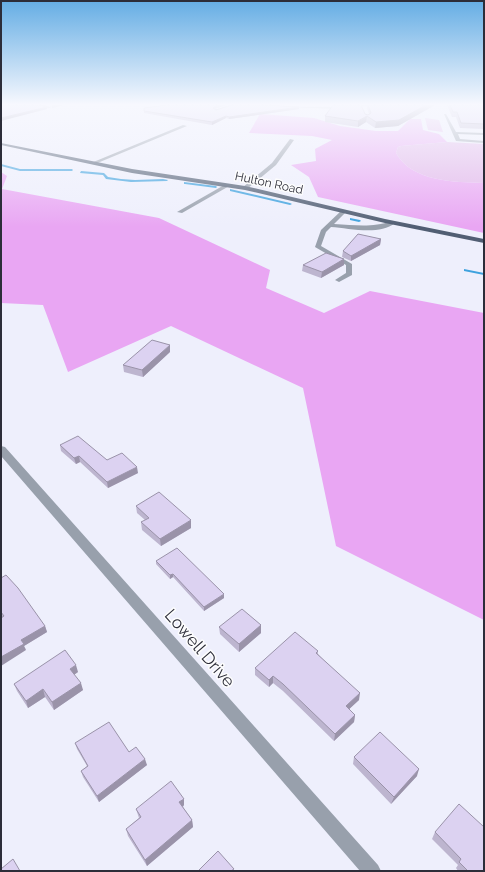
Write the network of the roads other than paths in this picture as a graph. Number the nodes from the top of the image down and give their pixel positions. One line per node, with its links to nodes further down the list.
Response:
1 (9, 146): 4 (main road, Hulton Road)
2 (136, 146): 4 (street)
3 (288, 146): 6 (street)
4 (93, 163): 5 (main road, Hulton Road)
5 (228, 185): 6 (main road, Hulton Road); 8 (street)
6 (245, 188): 7 (main road, Hulton Road)
7 (344, 211): 9 (main road, Hulton Road); 10 (street)
8 (180, 212)
9 (392, 223): 10 (street); 11 (main road, Hulton Road)
10 (330, 225): 12 (street)
11 (484, 241)
12 (339, 280)
13 (1, 449): 14 (street, Lowell Drive)
14 (372, 871)

